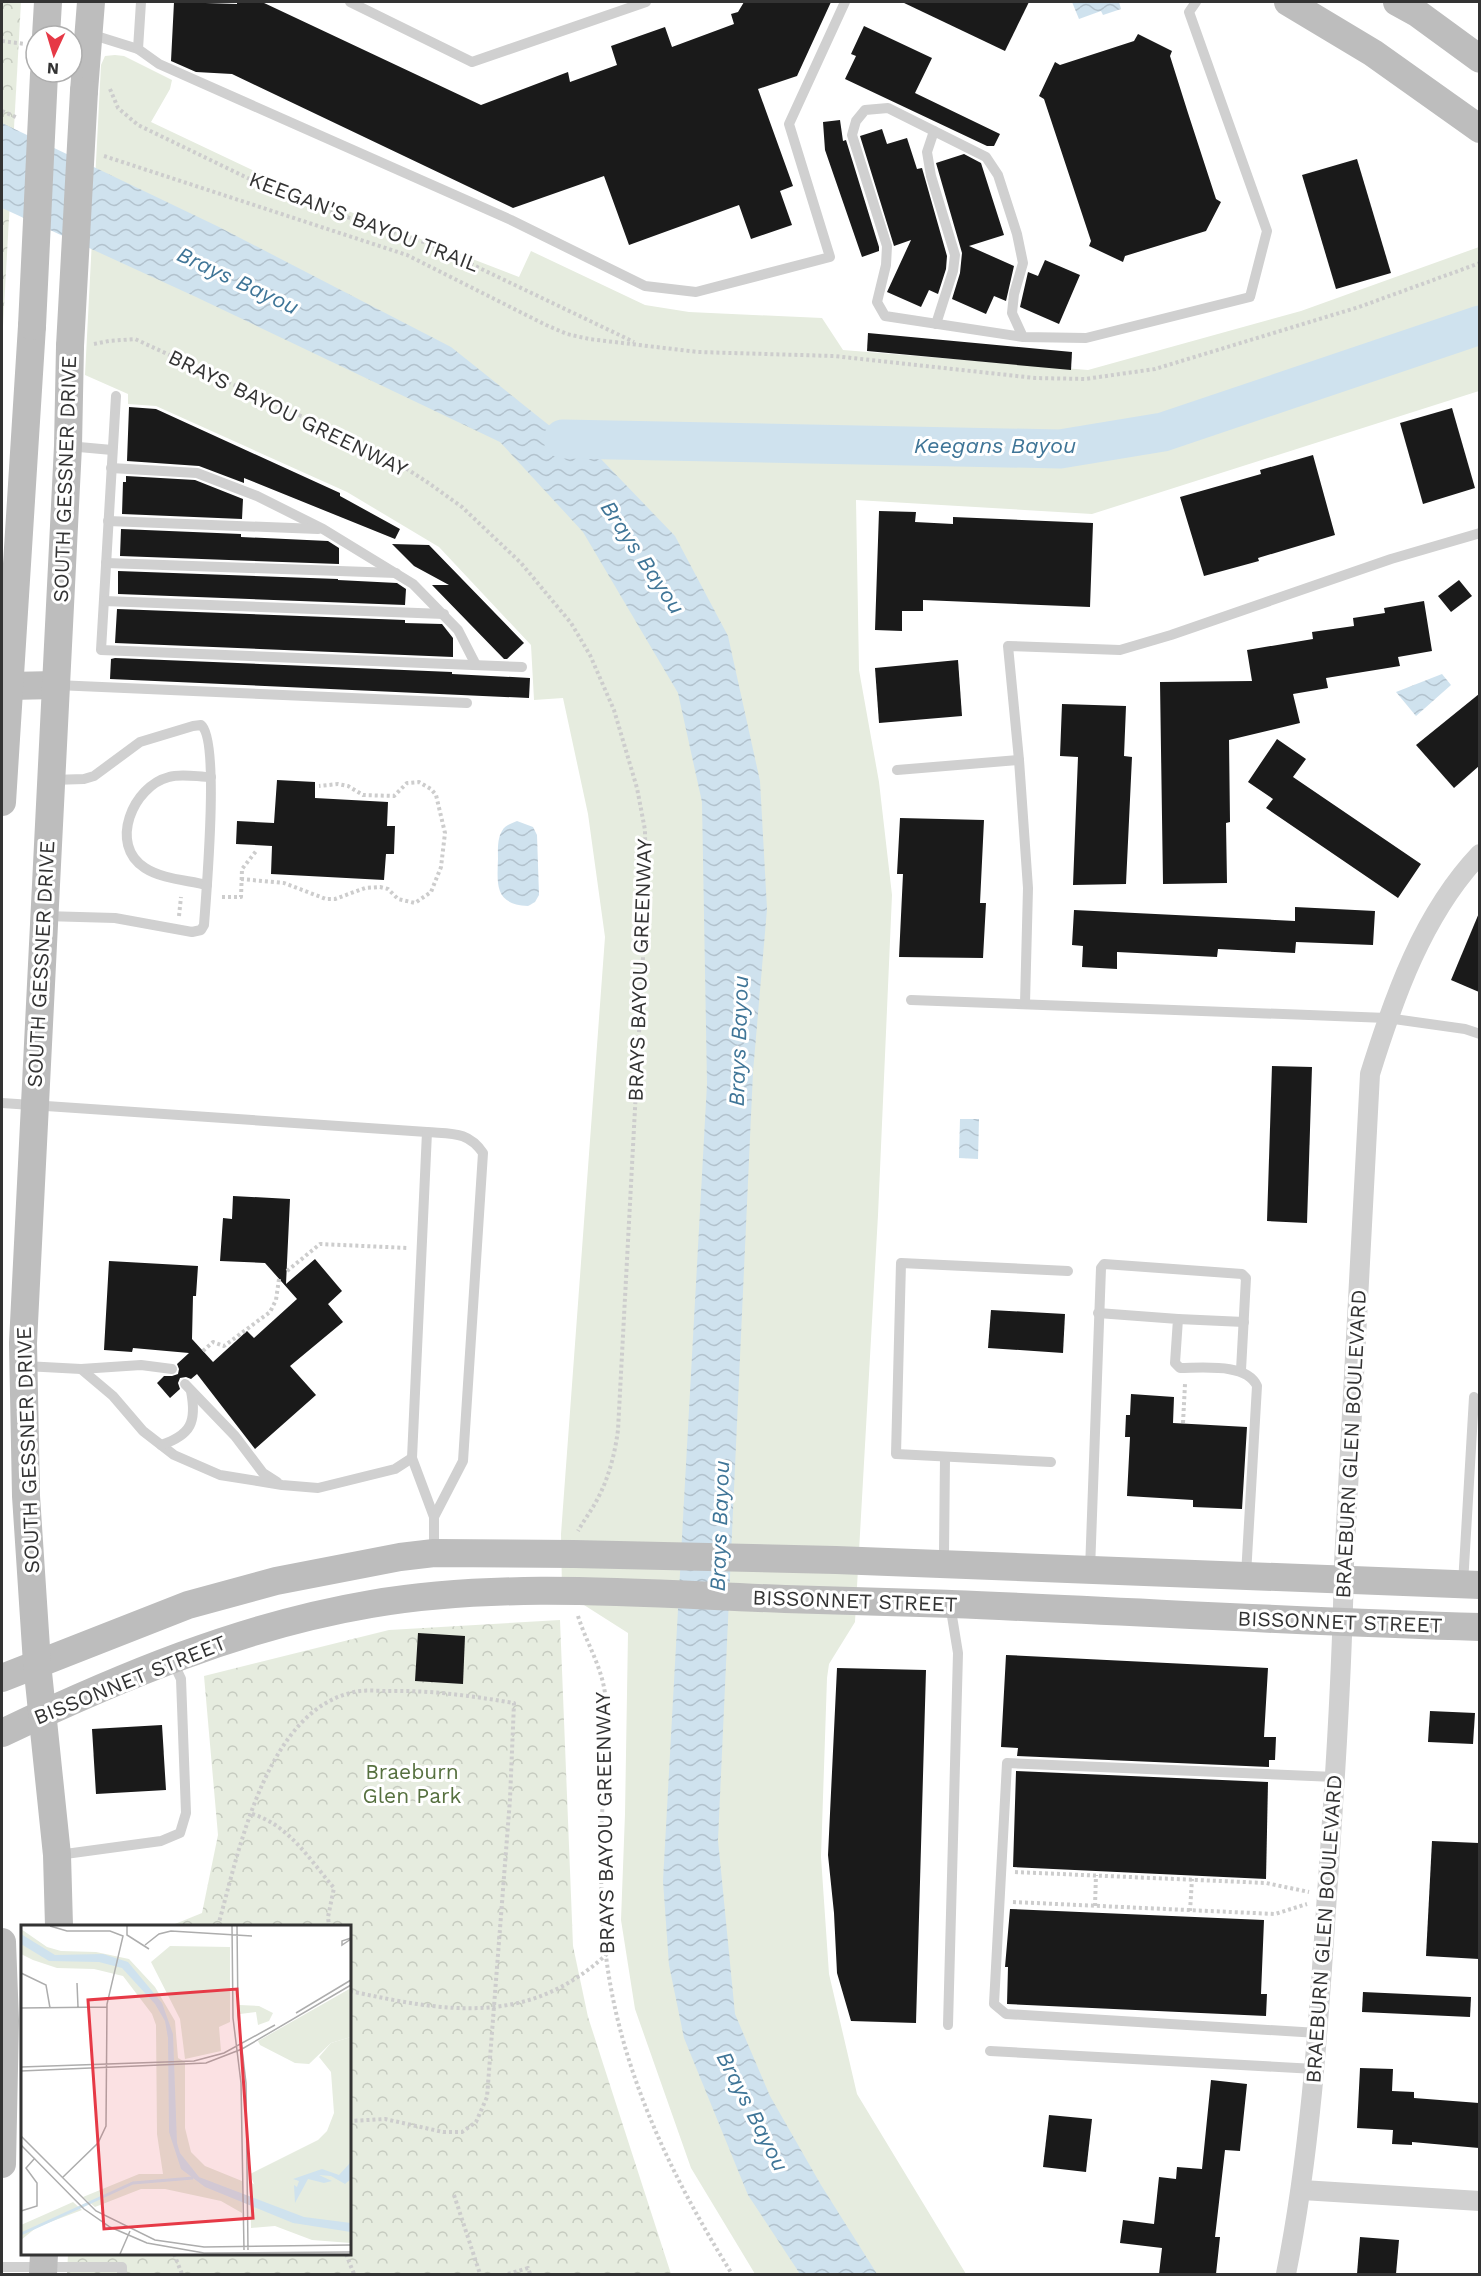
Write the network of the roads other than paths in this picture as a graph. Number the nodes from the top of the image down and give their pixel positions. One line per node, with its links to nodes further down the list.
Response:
1 (48, 2): 10 (main road)
2 (91, 2): 11 (main road, SOUTH GESSNER DRIVE)
3 (141, 2): 12 (lane)
4 (350, 2): 5 (lane)
5 (646, 2)
6 (845, 2): 12 (lane)
7 (1196, 2): 18 (lane)
8 (1288, 2): 15 (main road)
9 (1397, 2): 13 (main road)
10 (43, 24)
11 (88, 33): 12 (lane); 20 (main road, SOUTH GESSNER DRIVE, bridge)
12 (138, 49)
13 (1479, 59)
14 (43, 84): 33 (main road, SOUTH GESSNER DRIVE, bridge)
15 (1479, 129)
16 (934, 131): 17 (lane); 17 (lane); 18 (lane)
17 (936, 324): 18 (lane)
18 (1023, 337)
19 (116, 396): 21 (lane)
20 (68, 446): 21 (lane); 32 (main road, SOUTH GESSNER DRIVE)
21 (112, 450): 22 (lane)
22 (111, 468): 23 (lane); 24 (lane)
23 (108, 521): 24 (lane); 26 (lane)
24 (323, 529): 27 (lane)
25 (1479, 533): 35 (lane)
26 (106, 563): 27 (lane); 28 (lane)
27 (397, 573): 29 (lane)
28 (104, 601): 29 (lane); 30 (lane)
29 (444, 614): 30 (lane)
30 (476, 665): 31 (lane)
31 (522, 667)
32 (56, 685): 33 (main road); 34 (lane); 38 (main road, SOUTH GESSNER DRIVE)
33 (9, 686): 39 (main road, SOUTH GESSNER DRIVE)
34 (467, 703)
35 (1019, 760): 36 (lane); 44 (lane)
36 (897, 770)
37 (211, 777): 38 (lane); 41 (lane); 41 (lane)
38 (51, 780): 42 (main road, SOUTH GESSNER DRIVE)
39 (2, 802)
40 (1479, 854): 45 (street, BRAEBURN GLEN BOULEVARD)
41 (207, 885): 42 (lane)
42 (44, 916): 48 (main road, SOUTH GESSNER DRIVE)
43 (911, 1000): 44 (lane)
44 (1025, 1003): 45 (lane)
45 (1387, 1018): 46 (lane); 70 (street, BRAEBURN GLEN BOULEVARD)
46 (1479, 1034)
47 (2, 1102): 48 (lane)
48 (34, 1105): 49 (lane); 54 (main road, SOUTH GESSNER DRIVE)
49 (428, 1132): 61 (lane); 64 (lane)
50 (1068, 1271): 60 (lane)
51 (1098, 1313): 52 (lane); 53 (lane); 68 (lane)
52 (1178, 1319): 53 (lane); 57 (lane)
53 (1244, 1322): 57 (lane)
54 (16, 1350): 55 (lane); 77 (main road, SOUTH GESSNER DRIVE)
55 (81, 1369): 56 (lane); 59 (lane)
56 (172, 1369)
57 (1241, 1370): 69 (lane)
58 (1474, 1397): 71 (lane)
59 (161, 1444): 63 (lane); 63 (lane)
60 (945, 1457): 62 (lane); 67 (lane)
61 (412, 1458): 63 (lane); 64 (lane)
62 (1051, 1462)
63 (282, 1485)
64 (434, 1517): 65 (lane)
65 (434, 1553): 66 (main road, BISSONNET STREET); 67 (main road, BISSONNET STREET)
66 (360, 1564): 72 (main road); 77 (main road, BISSONNET STREET)
67 (948, 1565): 68 (main road, BISSONNET STREET); 73 (main road)
68 (1090, 1571): 69 (main road, BISSONNET STREET)
69 (1246, 1576): 70 (main road, BISSONNET STREET)
70 (1343, 1580): 71 (main road, BISSONNET STREET); 74 (street, BRAEBURN GLEN BOULEVARD)
71 (1471, 1584)
72 (370, 1604): 73 (main road, BISSONNET STREET); 76 (main road, BISSONNET STREET)
73 (950, 1604): 74 (main road, BISSONNET STREET); 85 (lane)
74 (1344, 1623): 75 (main road, BISSONNET STREET); 81 (street, BRAEBURN GLEN BOULEVARD)
75 (1479, 1627)
76 (172, 1658): 79 (main road, BISSONNET STREET); 82 (lane)
77 (37, 1664): 78 (main road, BISSONNET STREET); 79 (main road, SOUTH GESSNER DRIVE)
78 (2, 1678)
79 (43, 1714): 80 (main road, BISSONNET STREET); 82 (main road, SOUTH GESSNER DRIVE)
80 (2, 1733)
81 (1335, 1777): 86 (street, BRAEBURN GLEN BOULEVARD); 86 (lane)
82 (57, 1855): 83 (main road, SOUTH GESSNER DRIVE)
83 (59, 1925)
84 (2, 1942): 89 (main road)
85 (948, 2025)
86 (1318, 2032): 88 (street, BRAEBURN GLEN BOULEVARD)
87 (990, 2051): 88 (lane)
88 (1315, 2069): 90 (street, BRAEBURN GLEN BOULEVARD)
89 (2, 2151)
90 (1302, 2190): 91 (street); 95 (street, BRAEBURN GLEN BOULEVARD)
91 (1479, 2201)
92 (44, 2265): 93 (lane); 94 (lane)
93 (2, 2267)
94 (122, 2274)
95 (1286, 2274)

